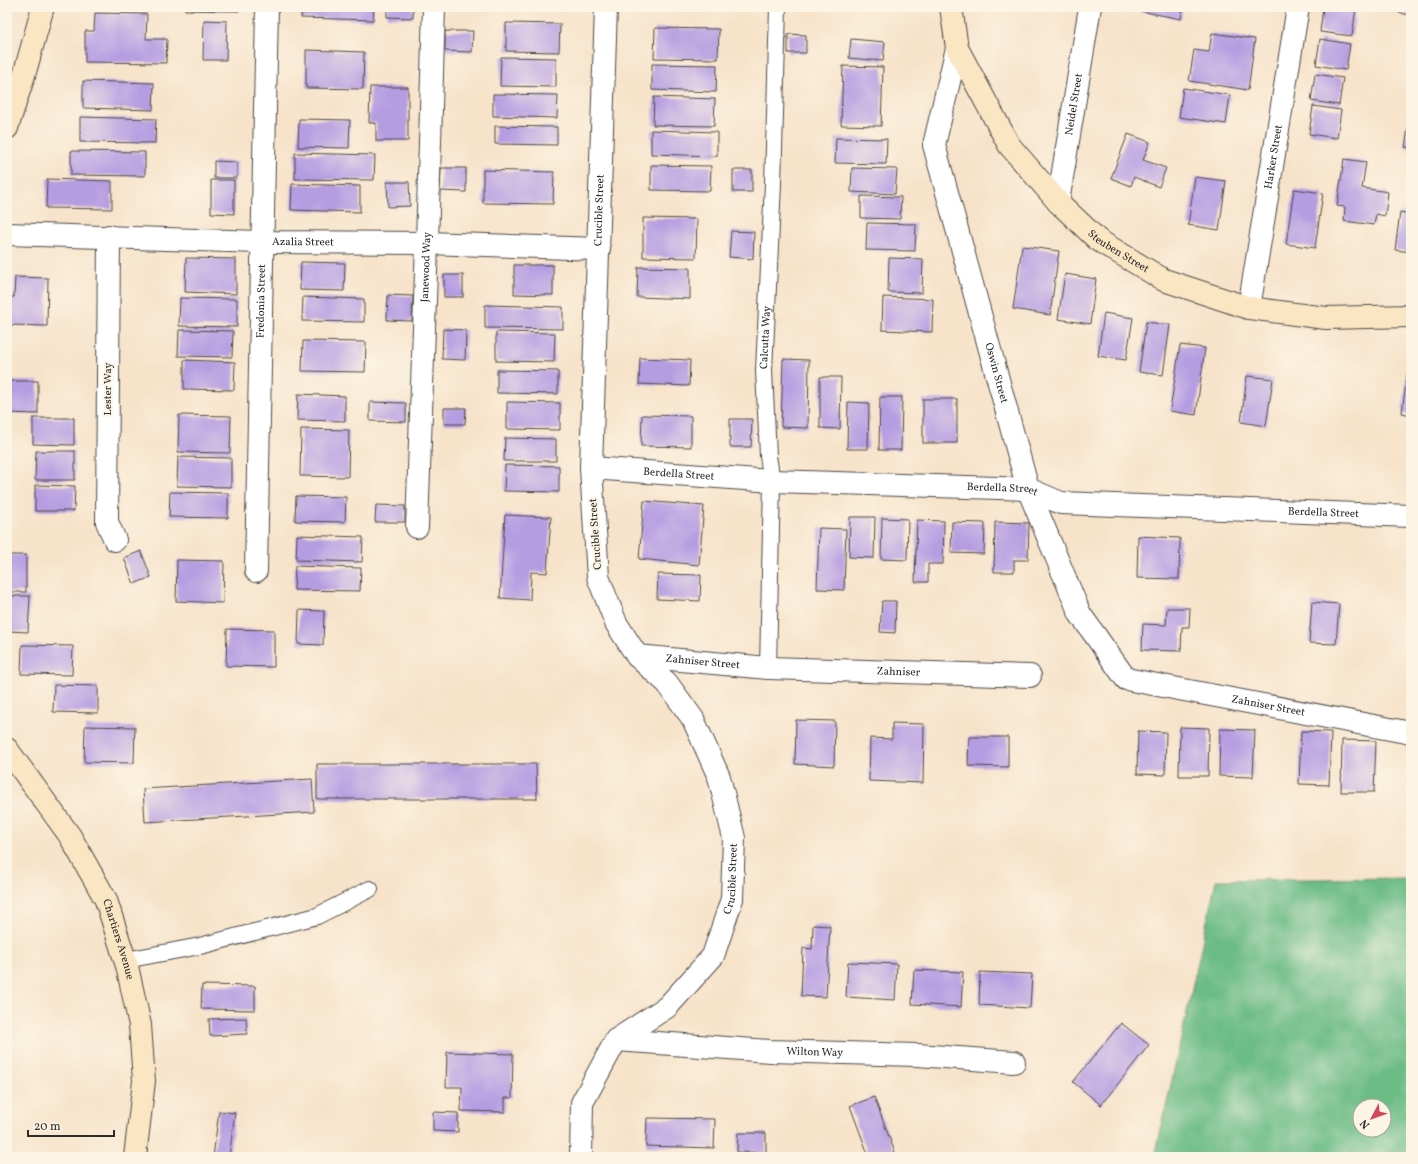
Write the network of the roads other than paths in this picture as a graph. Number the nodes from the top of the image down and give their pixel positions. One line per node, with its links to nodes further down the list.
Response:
1 (41, 7): 10 (street)
2 (267, 7): 14 (street, Fredonia Street)
3 (434, 7): 15 (street, Janewood Way)
4 (606, 7): 16 (street, Crucible Street)
5 (778, 7): 20 (lane, Calcutta Way)
6 (951, 7): 9 (street, Steuben Street)
7 (1090, 7): 11 (street, Neidel Street)
8 (1298, 7): 17 (street, Harker Street)
9 (957, 48): 11 (street, Steuben Street); 21 (street, Oswin Street)
10 (7, 128)
11 (1058, 202): 17 (street, Steuben Street)
12 (7, 234): 13 (street, Azalia Street)
13 (109, 236): 14 (street, Azalia Street); 24 (street, Lester Way)
14 (264, 242): 15 (street, Azalia Street); 25 (street, Fredonia Street)
15 (427, 243): 16 (street, Azalia Street); 23 (street, Janewood Way)
16 (599, 250): 19 (street, Crucible Street)
17 (1249, 308): 18 (street, Steuben Street)
18 (1411, 316)
19 (591, 468): 20 (street, Berdella Street); 26 (street, Crucible Street)
20 (772, 481): 21 (street, Berdella Street); 27 (lane, Calcutta Way)
21 (1028, 489): 22 (street, Berdella Street); 29 (street, Oswin Street)
22 (1411, 516)
23 (417, 527)
24 (115, 540)
25 (256, 571)
26 (637, 656): 27 (street, Zahniser Street); 34 (street, Crucible Street)
27 (768, 668): 28 (street, Zahniser)
28 (1030, 676)
29 (1126, 679): 30 (street, Zahniser Street)
30 (1411, 733)
31 (7, 749): 33 (street, Chartiers Avenue)
32 (370, 890): 33 (lane)
33 (126, 960): 36 (street, Chartiers Avenue)
34 (616, 1040): 35 (street, Wilton Way); 37 (street, Crucible Street)
35 (1014, 1062)
36 (135, 1157)
37 (581, 1157)

